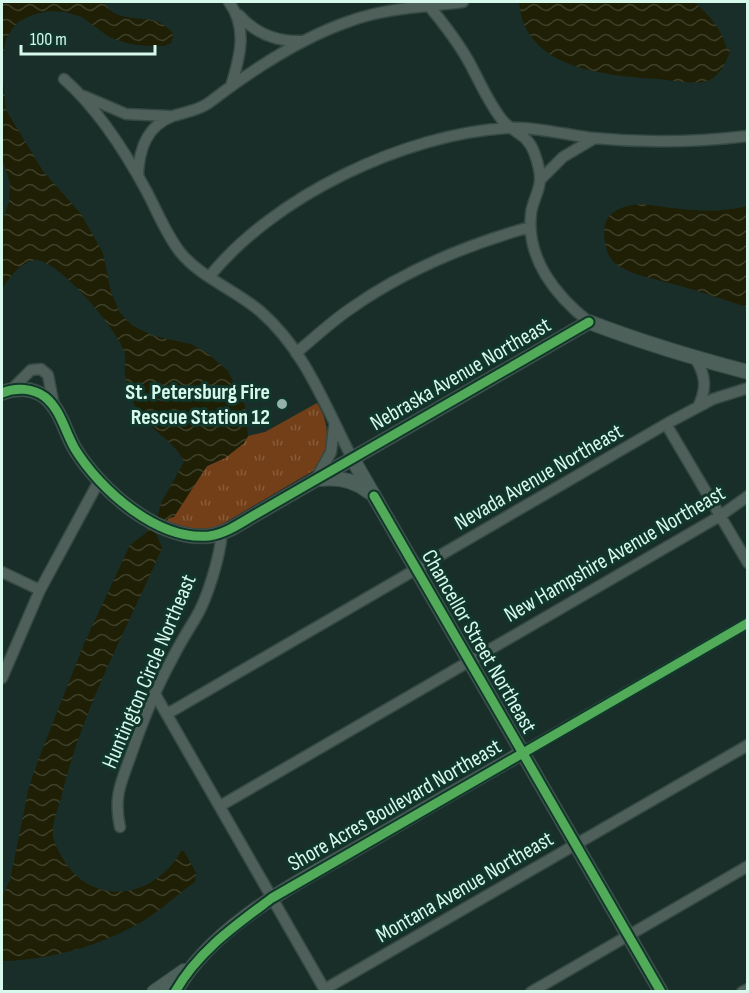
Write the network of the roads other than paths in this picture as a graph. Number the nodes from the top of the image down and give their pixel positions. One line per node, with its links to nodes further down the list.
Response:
1 (230, 2): 4 (street)
2 (463, 2): 3 (street)
3 (429, 6): 5 (street); 10 (street)
4 (237, 13): 5 (street); 7 (street)
5 (307, 40): 7 (street)
6 (64, 79): 8 (street)
7 (231, 86): 9 (street)
8 (81, 94): 9 (street); 13 (street)
9 (172, 116): 13 (street)
10 (509, 128): 12 (street); 14 (street); 16 (street)
11 (747, 136): 12 (street)
12 (595, 138): 14 (street)
13 (138, 175): 16 (street)
14 (540, 180): 15 (street)
15 (530, 227): 17 (street); 18 (street)
16 (210, 277): 18 (street)
17 (589, 322): 19 (street); 27 (street, Nebraska Avenue Northeast)
18 (296, 352): 25 (street)
19 (695, 358): 20 (street); 24 (street)
20 (747, 372)
21 (747, 388): 24 (street, Nevada Avenue Northeast)
22 (7, 391): 23 (street); 23 (street)
23 (54, 406): 29 (street)
24 (698, 407): 26 (street, Nevada Avenue Northeast)
25 (334, 423): 27 (street); 28 (street)
26 (666, 424): 32 (street); 35 (street, Nevada Avenue Northeast)
27 (352, 458): 28 (street, Nebraska Avenue Northeast); 30 (street, Chancellor Street Northeast)
28 (315, 480): 30 (street); 33 (street, Nebraska Avenue Northeast)
29 (99, 481): 33 (street); 37 (street)
30 (374, 496): 35 (street, Chancellor Street Northeast)
31 (747, 496): 32 (street, New Hampshire Avenue Northeast)
32 (720, 516): 34 (street); 39 (street, New Hampshire Avenue Northeast)
33 (222, 532): 41 (street, Huntington Circle Northeast)
34 (747, 563)
35 (416, 569): 39 (street, Chancellor Street Northeast); 42 (street, Nevada Avenue Northeast)
36 (2, 572): 37 (street)
37 (40, 590): 40 (street)
38 (747, 623): 44 (street, Shore Acres Boulevard Northeast)
39 (469, 661): 44 (street, Chancellor Street Northeast); 45 (street, New Hampshire Avenue Northeast)
40 (2, 678)
41 (155, 694): 42 (street); 46 (street, Huntington Circle Northeast)
42 (167, 714): 45 (street)
43 (747, 745): 47 (street, Montana Avenue Northeast)
44 (522, 753): 47 (street, Chancellor Street Northeast); 49 (street, Shore Acres Boulevard Northeast)
45 (219, 806): 49 (street)
46 (120, 827)
47 (576, 844): 50 (street, Chancellor Street Northeast); 53 (street, Montana Avenue Northeast)
48 (747, 866): 50 (street)
49 (272, 898): 51 (street, Shore Acres Boulevard Northeast); 53 (street)
50 (629, 935): 56 (street); 57 (street, Chancellor Street Northeast)
51 (196, 963): 54 (street); 55 (street, Shore Acres Boulevard Northeast)
52 (747, 988): 58 (street)
53 (325, 990)
54 (154, 992)
55 (176, 992)
56 (531, 992)
57 (661, 992)
58 (742, 992)

